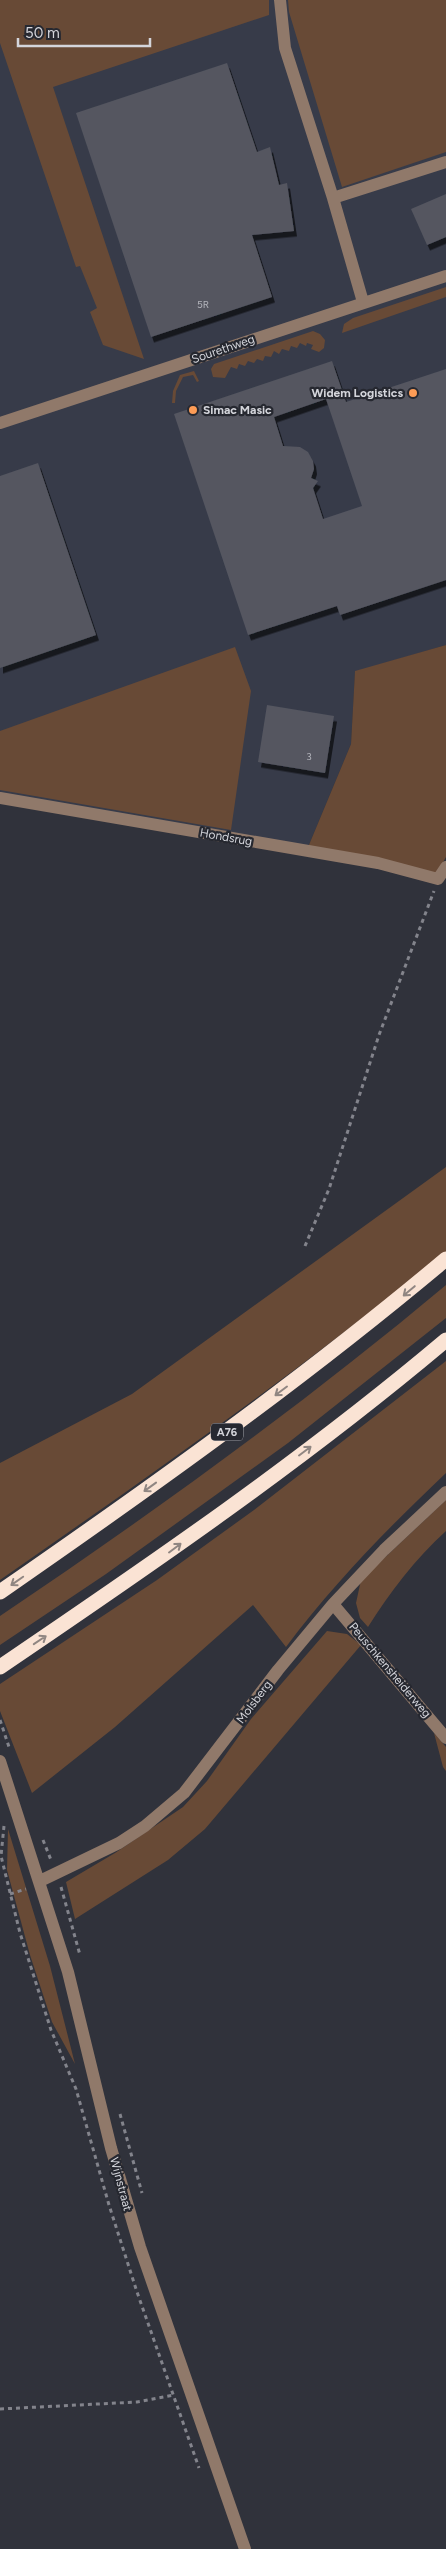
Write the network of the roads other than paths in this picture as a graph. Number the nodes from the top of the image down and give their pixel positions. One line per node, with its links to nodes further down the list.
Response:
1 (280, 0): 3 (street)
2 (446, 162): 3 (street)
3 (334, 198): 5 (street)
4 (446, 276): 5 (street, Sourethweg)
5 (363, 302): 6 (street, Sourethweg)
6 (0, 423)
7 (0, 798): 8 (street, Hondsrug)
8 (446, 868)
9 (446, 1259): 12 (highway, A76, one-way to 12)
10 (446, 1340): 14 (highway, one-way to 10)
11 (446, 1492): 13 (street, Molsberg)
12 (0, 1592)
13 (333, 1604): 15 (street, Peuschkensheiderweg); 17 (street, Molsberg)
14 (0, 1667)
15 (446, 1738)
16 (0, 1761): 17 (street, Wijnstraat)
17 (40, 1881): 18 (street, Wijnstraat)
18 (246, 2549)

